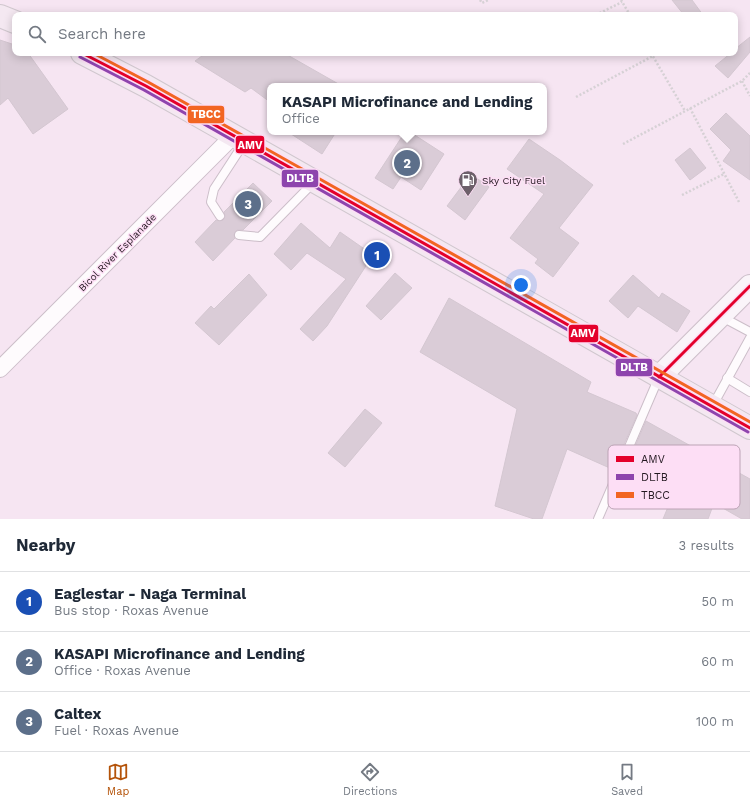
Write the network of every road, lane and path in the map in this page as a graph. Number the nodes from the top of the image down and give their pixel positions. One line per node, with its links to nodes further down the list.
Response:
1 (480, 0): 2 (path)
2 (488, 0)
3 (622, 1): 4 (path); 5 (path)
4 (602, 12)
5 (628, 12)
6 (0, 16): 7 (highway)
7 (12, 21)
8 (88, 56): 17 (highway)
9 (650, 56): 14 (path)
10 (653, 56): 16 (path)
11 (750, 73): 12 (path)
12 (742, 81): 13 (path); 15 (path)
13 (750, 96)
14 (576, 97)
15 (690, 108): 16 (path); 19 (path)
16 (685, 111): 18 (path)
17 (239, 139): 20 (highway); 23 (lane); 29 (street, Bicol River Esplanade)
18 (623, 144)
19 (724, 174): 21 (path); 22 (path)
20 (314, 182): 24 (lane); 30 (highway)
21 (682, 195)
22 (739, 202)
23 (220, 216)
24 (238, 235)
25 (750, 286): 26 (main road)
26 (721, 316): 27 (lane); 30 (main road)
27 (750, 332)
28 (750, 338): 31 (lane)
29 (0, 369)
30 (660, 376): 33 (highway); 35 (lane)
31 (727, 378): 32 (lane); 33 (lane)
32 (750, 392)
33 (712, 406): 34 (highway)
34 (750, 428)
35 (630, 445)
36 (608, 496): 37 (lane)
37 (598, 519)

